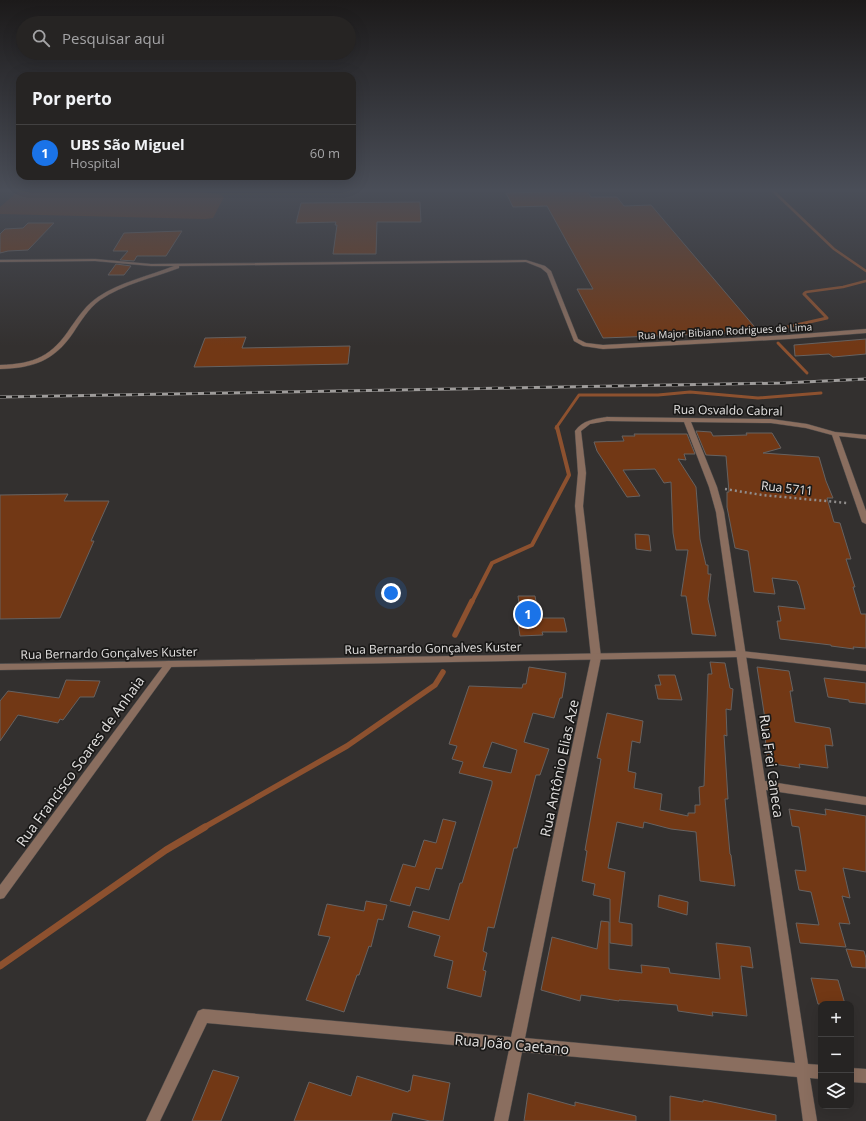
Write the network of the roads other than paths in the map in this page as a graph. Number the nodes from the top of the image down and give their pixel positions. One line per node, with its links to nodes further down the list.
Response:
1 (0, 261): 2 (street)
2 (181, 266): 3 (street, Rua Major Bibiano Rodrigues de Lima); 4 (street)
3 (866, 331)
4 (2, 367)
5 (687, 420): 6 (street, Rua Osvaldo Cabral); 7 (street, Rua Osvaldo Cabral); 10 (street, Rua Frei Caneca)
6 (588, 422): 11 (street, Rua Antônio Elias Aze)
7 (835, 434): 8 (street, Rua Osvaldo Cabral); 9 (street)
8 (866, 437)
9 (866, 522)
10 (741, 654): 11 (street, Rua Bernardo Gonçalves Kuster); 14 (street, Rua Bernardo Gonçalves Kuster); 15 (street, Rua Frei Caneca)
11 (596, 657): 12 (street, Rua Bernardo Gonçalves Kuster); 18 (street, Rua Antônio Elias Aze)
12 (169, 664): 13 (street, Rua Bernardo Gonçalves Kuster); 17 (street, Rua Francisco Soares de Anhaia)
13 (0, 667)
14 (866, 668)
15 (761, 785): 16 (street); 19 (street, Rua Frei Caneca)
16 (866, 801)
17 (0, 894)
18 (516, 1045): 19 (street, Rua João Caetano); 23 (street, Rua João Caetano); 24 (street, Rua Antônio Elias Aze)
19 (803, 1071): 20 (street, Rua João Caetano); 25 (street, Rua Frei Caneca)
20 (818, 1072)
21 (854, 1075): 22 (street)
22 (866, 1076)
23 (153, 1121)
24 (501, 1121)
25 (810, 1121)

